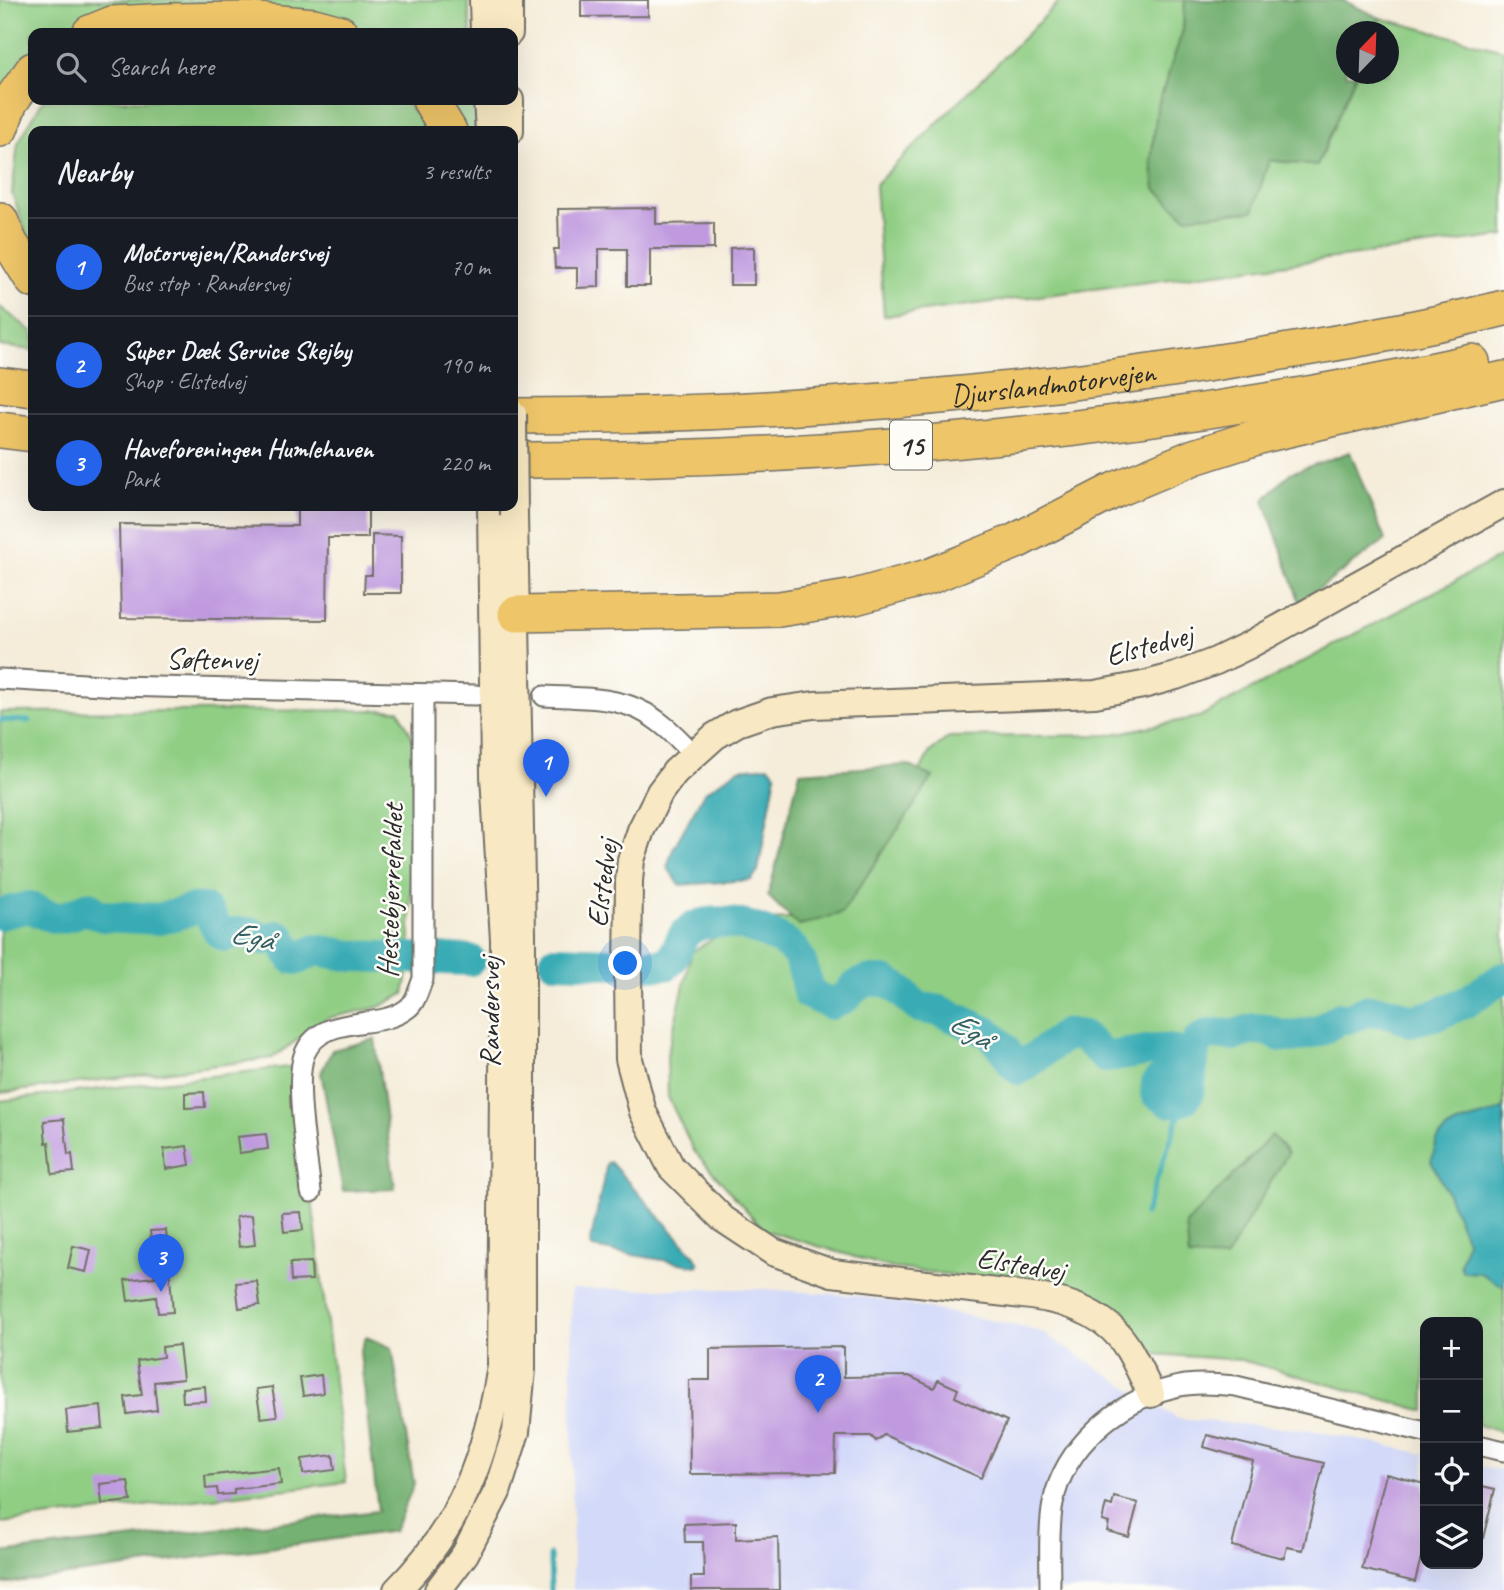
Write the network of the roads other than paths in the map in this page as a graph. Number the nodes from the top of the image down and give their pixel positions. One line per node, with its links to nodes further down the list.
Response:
1 (483, 0): 5 (main road)
2 (509, 0): 6 (main road)
3 (102, 28): 4 (highway)
4 (321, 28)
5 (484, 28)
6 (509, 28)
7 (28, 77): 14 (highway)
8 (433, 105): 11 (highway)
9 (487, 105): 12 (main road)
10 (510, 105): 13 (main road)
11 (446, 126)
12 (489, 126)
13 (510, 126)
14 (0, 129)
15 (0, 220): 17 (highway)
16 (0, 264): 18 (highway)
17 (28, 272)
18 (28, 297)
19 (1504, 308): 25 (highway, Djurslandmotorvejen / 15)
20 (1504, 354): 29 (highway, Djurslandmotorvejen / 15)
21 (1504, 379): 32 (highway)
22 (0, 385): 23 (highway)
23 (28, 388)
24 (518, 395): 25 (highway)
25 (868, 403): 26 (highway, Djurslandmotorvejen / 15)
26 (518, 415)
27 (0, 430): 28 (highway)
28 (28, 433)
29 (518, 460)
30 (1504, 503): 37 (main road, Elstedvej)
31 (499, 513): 32 (main road, Randersvej)
32 (504, 614): 43 (main road, Randersvej); 44 (main road, Randersvej)
33 (0, 679): 34 (street, Søftenvej)
34 (423, 694): 35 (street); 38 (street, Hestebjerrefaldet)
35 (476, 695)
36 (544, 696): 37 (street)
37 (693, 754): 39 (main road, Elstedvej)
38 (311, 1192)
39 (1151, 1394): 40 (street); 45 (street)
40 (1420, 1431)
41 (1483, 1445): 42 (street)
42 (1504, 1451)
43 (397, 1590)
44 (438, 1590)
45 (1050, 1590)

